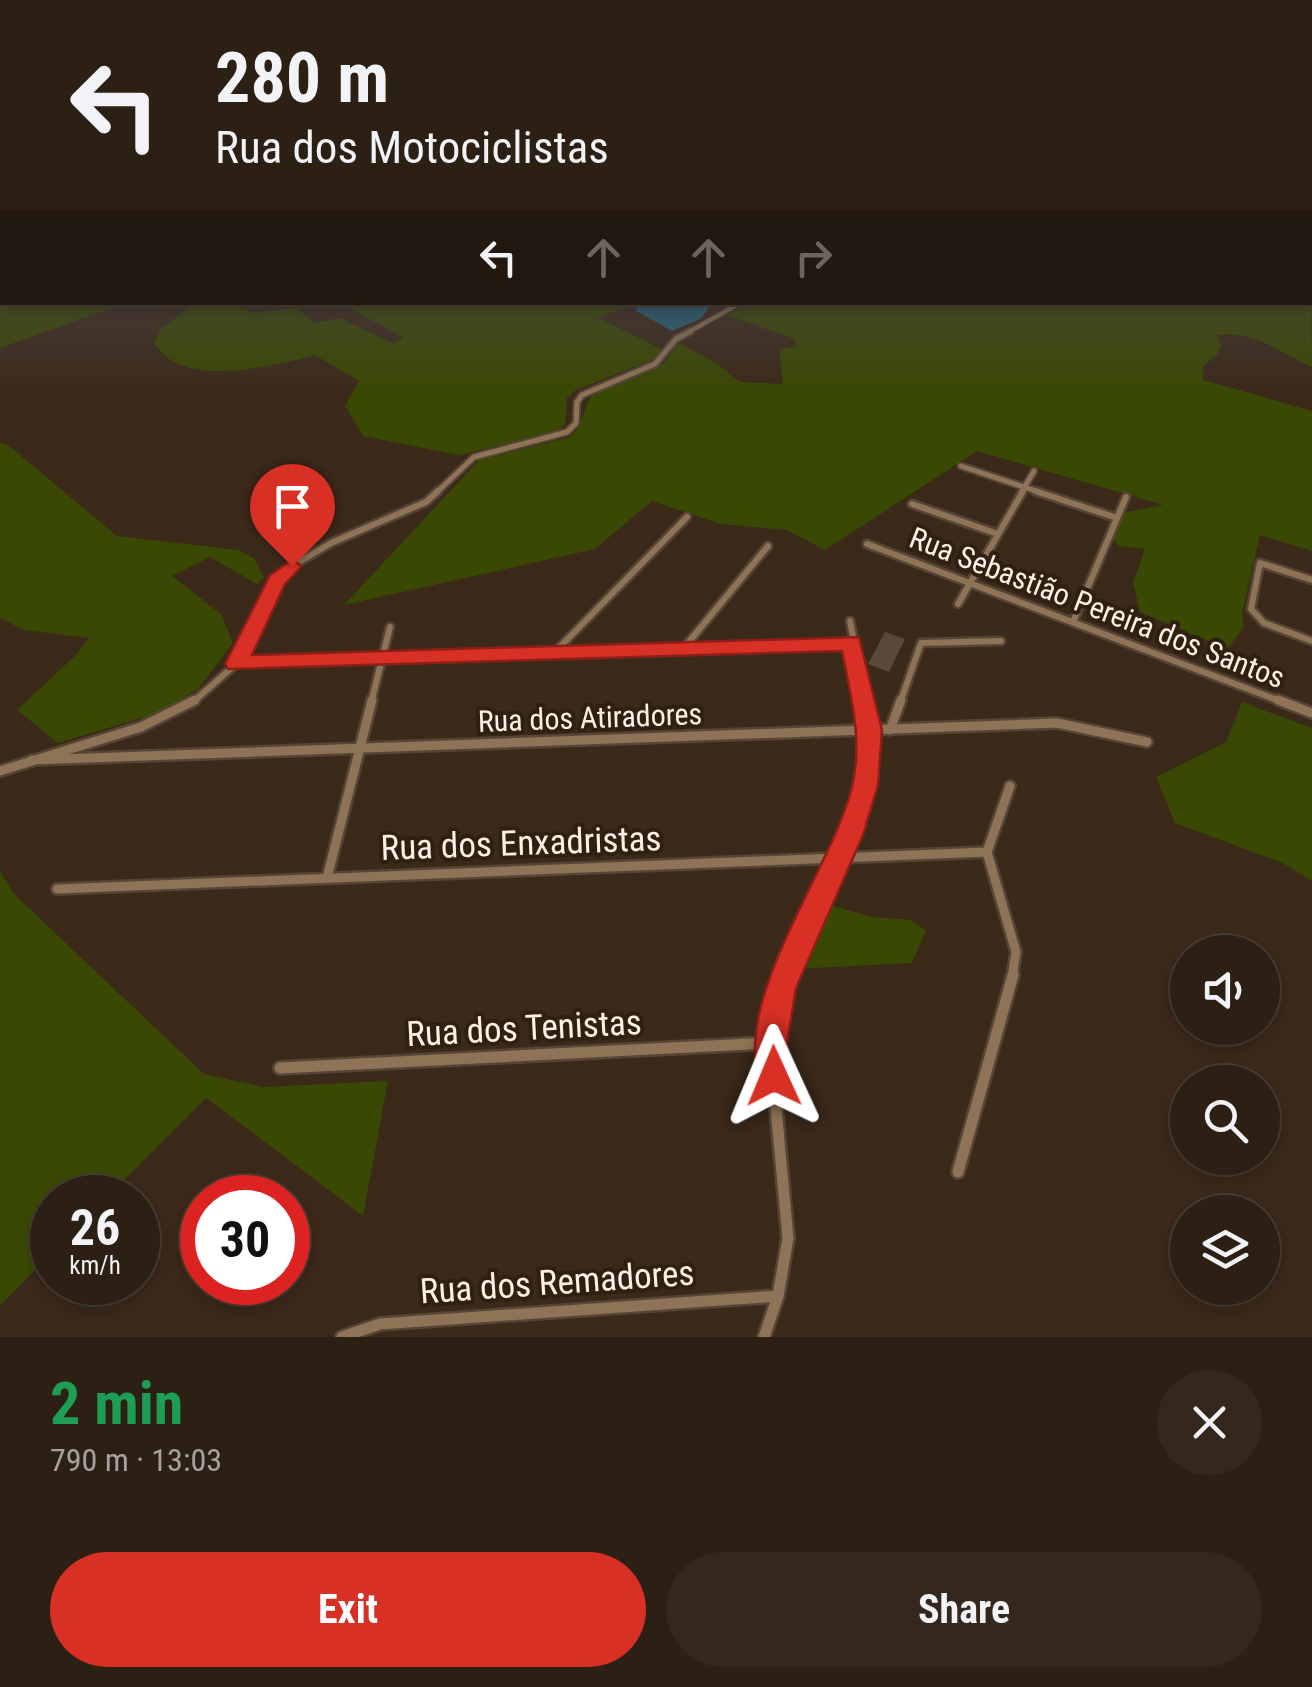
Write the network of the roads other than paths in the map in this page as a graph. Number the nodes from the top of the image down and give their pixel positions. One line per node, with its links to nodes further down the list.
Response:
1 (737, 305): 24 (street)
2 (961, 466): 4 (street)
3 (1034, 471): 4 (street)
4 (1024, 487): 8 (street); 9 (street)
5 (1126, 498): 8 (street)
6 (912, 504): 9 (street)
7 (688, 517): 22 (street)
8 (1117, 518): 16 (street)
9 (998, 534): 13 (street)
10 (867, 544): 13 (street, Rua Sebastião Pereira dos Santos)
11 (768, 546): 21 (street)
12 (1312, 580): 18 (street)
13 (970, 583): 14 (street); 16 (street, Rua Sebastião Pereira dos Santos)
14 (958, 604)
15 (850, 621): 20 (street)
16 (1073, 622): 25 (street, Rua Sebastião Pereira dos Santos)
17 (390, 627): 23 (street)
18 (1312, 640)
19 (1001, 642): 27 (street)
20 (852, 643): 21 (street); 26 (street)
21 (683, 649): 22 (street)
22 (553, 653): 23 (street)
23 (382, 659): 24 (street); 29 (street)
24 (236, 664): 30 (street)
25 (1312, 713)
26 (870, 730): 27 (street, Rua dos Atiradores); 29 (street, Rua dos Atiradores); 34 (street)
27 (890, 730): 28 (street, Rua dos Atiradores)
28 (1147, 742)
29 (360, 748): 30 (street, Rua dos Atiradores); 35 (street)
30 (32, 760): 31 (street)
31 (0, 771)
32 (1010, 786): 33 (street)
33 (987, 852): 34 (street, Rua dos Enxadristas); 39 (street)
34 (840, 858): 35 (street, Rua dos Enxadristas); 37 (street)
35 (327, 878): 36 (street, Rua dos Enxadristas)
36 (57, 889)
37 (770, 1043): 38 (street, Rua dos Tenistas); 40 (street)
38 (280, 1068)
39 (958, 1172)
40 (778, 1296): 41 (street, Rua dos Remadores); 42 (street)
41 (342, 1337)
42 (764, 1337)

